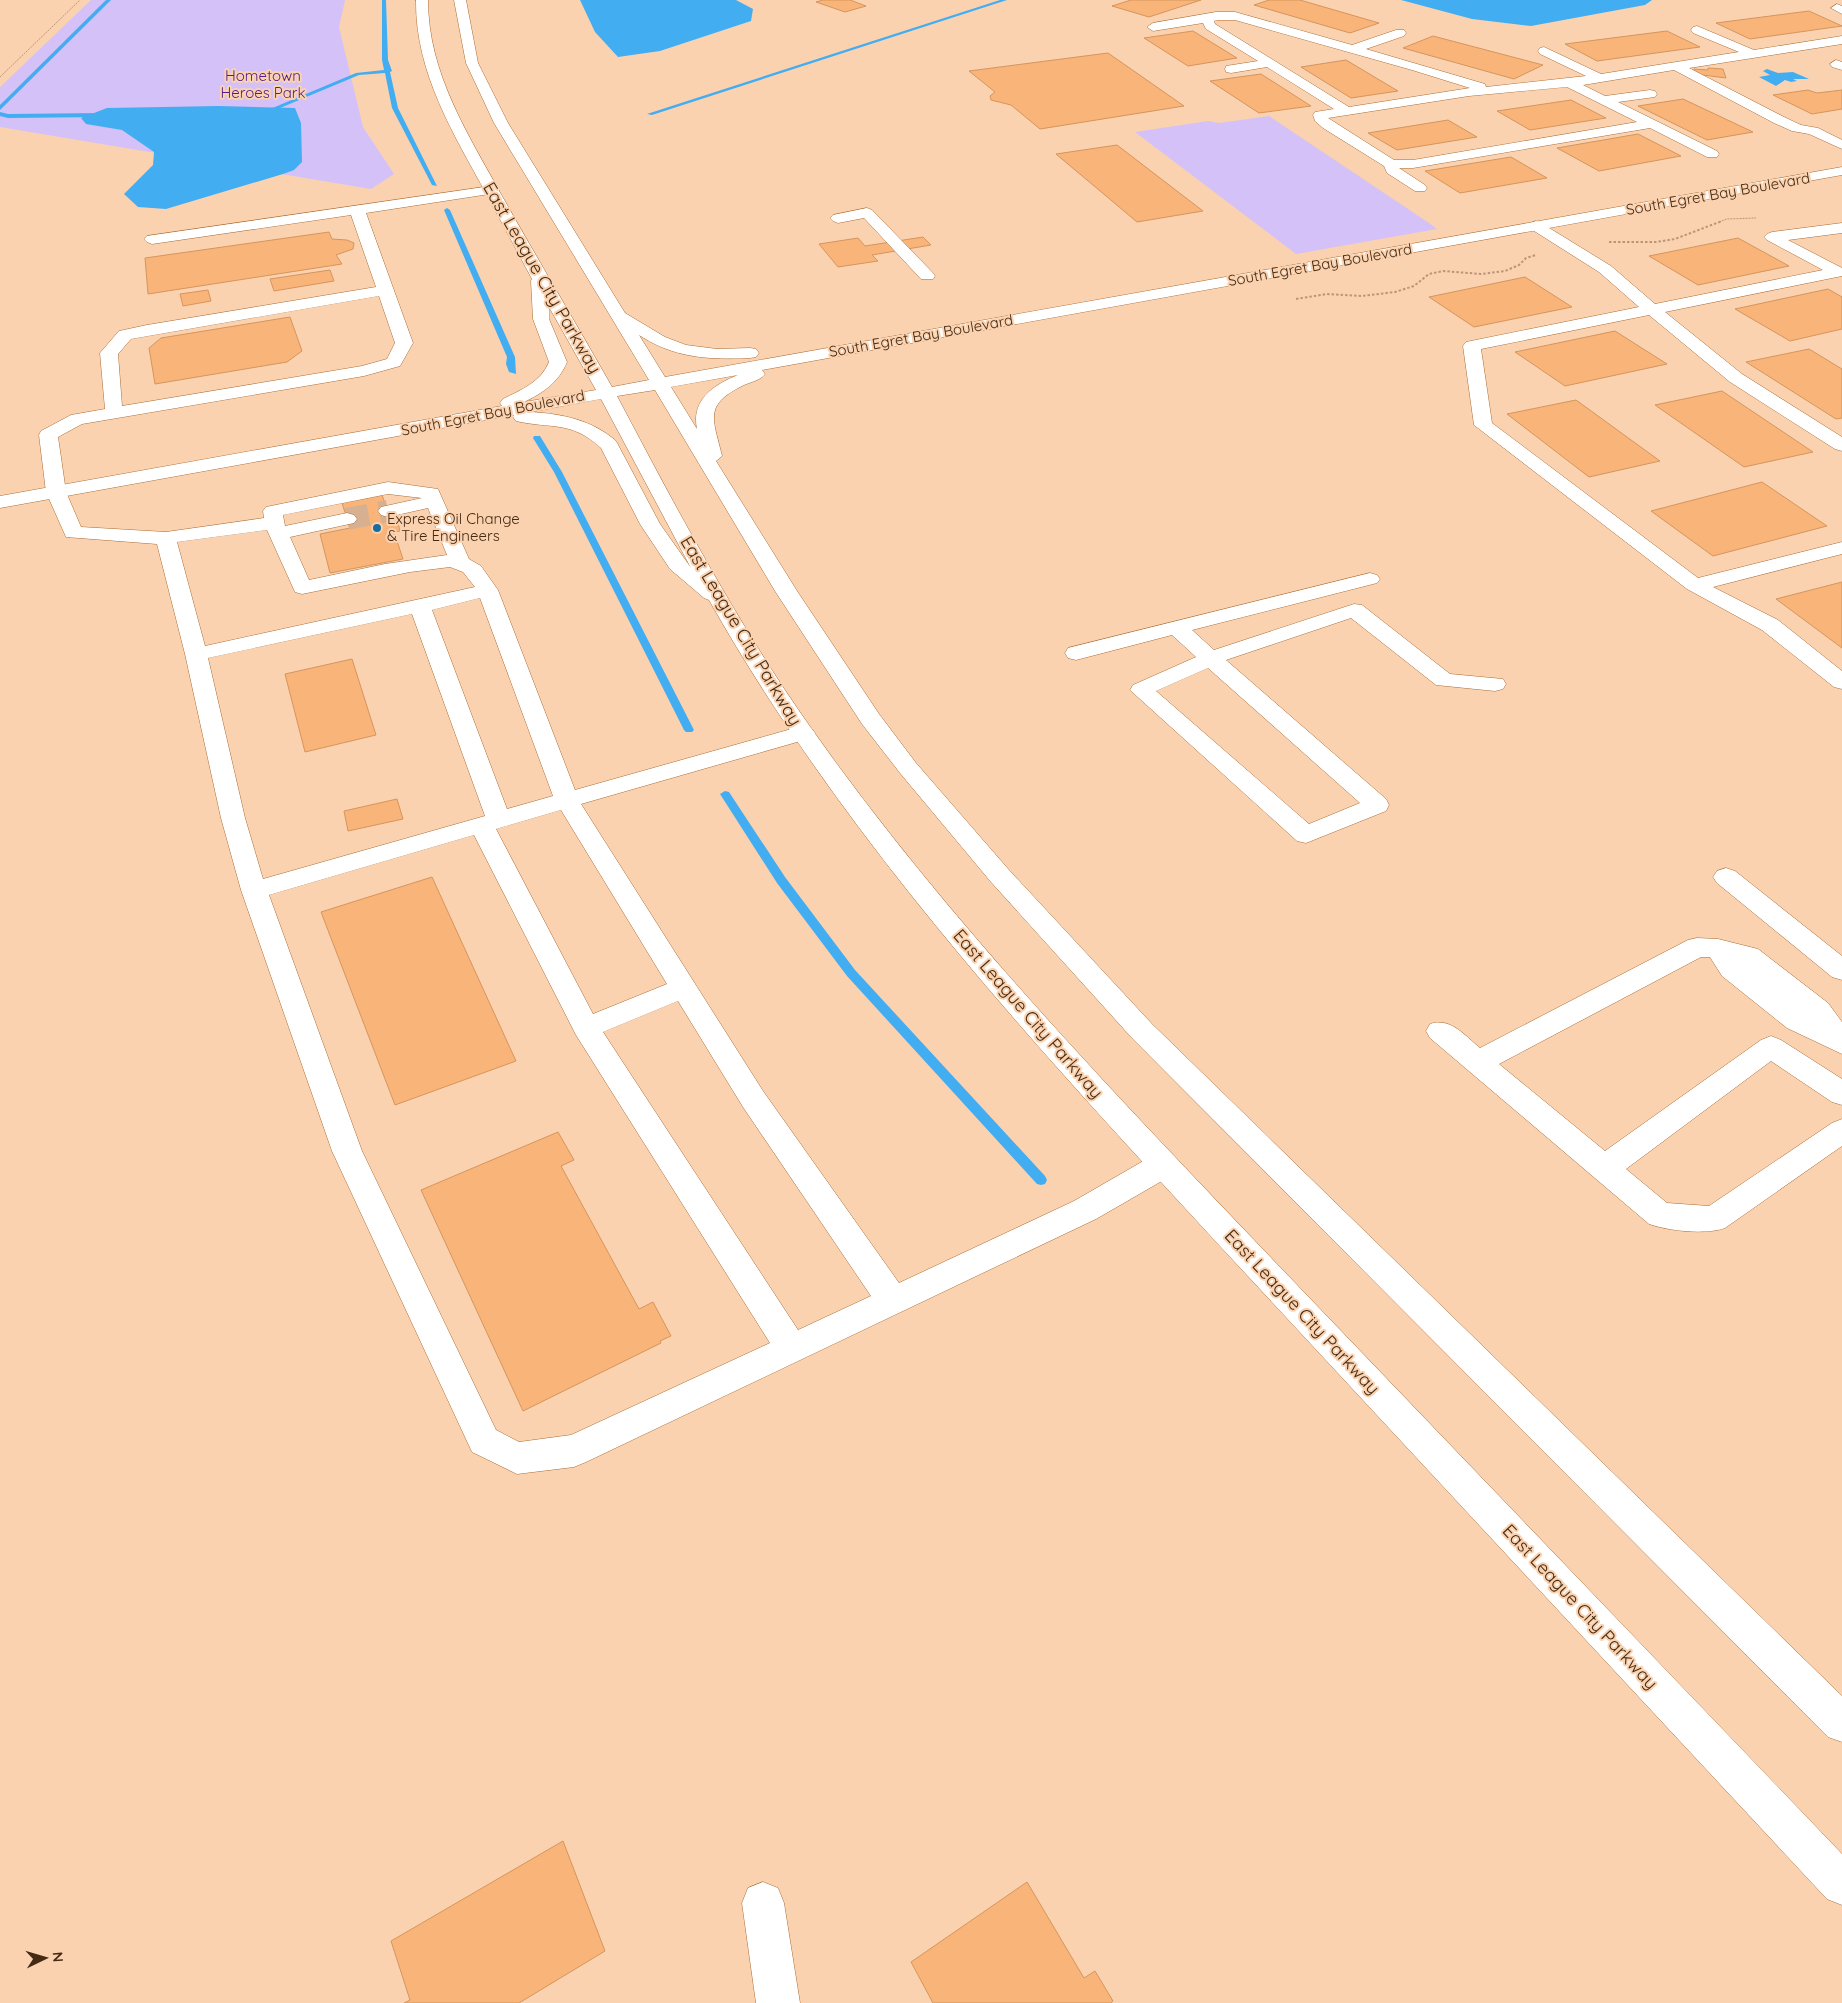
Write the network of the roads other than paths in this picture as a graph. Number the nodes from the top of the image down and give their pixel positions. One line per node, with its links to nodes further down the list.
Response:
1 (422, 0): 32 (main road, East League City Parkway)
2 (460, 0): 43 (main road)
3 (1223, 4): 4 (main road)
4 (1211, 17): 5 (main road); 9 (main road); 12 (main road)
5 (1153, 27)
6 (1697, 30): 11 (main road)
7 (1400, 33): 9 (main road)
8 (1842, 40): 11 (main road)
9 (1352, 49): 17 (main road)
10 (1544, 51): 15 (main road)
11 (1753, 54): 13 (main road)
12 (1269, 63): 14 (main road); 20 (main road)
13 (1676, 66): 15 (main road); 23 (main road)
14 (1231, 69)
15 (1600, 78): 16 (main road)
16 (1570, 83): 17 (main road); 19 (main road)
17 (1489, 90): 20 (main road)
18 (1650, 94): 19 (main road)
19 (1604, 100): 21 (main road)
20 (1345, 110): 29 (main road)
21 (1651, 124): 25 (main road); 27 (main road)
22 (1842, 129): 23 (main road)
23 (1815, 132): 26 (main road)
24 (1505, 133): 25 (main road)
25 (1526, 145): 28 (main road); 29 (main road)
26 (1842, 145)
27 (1712, 154)
28 (1544, 156)
29 (1391, 164): 31 (main road)
30 (1842, 171): 35 (main road, South Egret Bay Boulevard)
31 (1420, 188)
32 (491, 190): 33 (main road); 39 (main road, East League City Parkway)
33 (357, 210): 37 (main road); 41 (main road)
34 (838, 218): 40 (main road)
35 (1536, 226): 42 (main road); 44 (main road, South Egret Bay Boulevard)
36 (1842, 228): 38 (main road)
37 (152, 239)
38 (1840, 273): 42 (main road)
39 (538, 275): 46 (main road, East League City Parkway); 48 (main road)
40 (927, 276)
41 (385, 290): 47 (main road); 47 (main road)
42 (1652, 309): 49 (main road); 61 (main road)
43 (618, 314): 44 (main road); 45 (main road)
44 (824, 353): 45 (main road, South Egret Bay Boulevard); 50 (main road)
45 (660, 382): 46 (main road, South Egret Bay Boulevard); 50 (main road)
46 (607, 391): 48 (main road, South Egret Bay Boulevard); 63 (main road, East League City Parkway)
47 (114, 413): 51 (main road)
48 (480, 416): 51 (main road, South Egret Bay Boulevard); 63 (main road)
49 (1842, 445)
50 (719, 482): 88 (main road)
51 (56, 492): 53 (main road, South Egret Bay Boulevard); 57 (main road)
52 (434, 501): 54 (main road); 56 (main road); 59 (main road)
53 (0, 502)
54 (388, 510)
55 (347, 519): 56 (main road)
56 (276, 528): 57 (main road); 59 (main road)
57 (166, 538): 66 (main road)
58 (1842, 548): 61 (main road)
59 (460, 562): 62 (main road)
60 (1370, 579): 65 (main road)
61 (1694, 585): 69 (main road)
62 (488, 590): 64 (main road); 72 (main road)
63 (720, 601): 71 (main road, East League City Parkway)
64 (420, 606): 66 (main road); 73 (main road)
65 (1176, 628): 67 (main road); 68 (main road)
66 (196, 654): 75 (main road)
67 (1076, 654)
68 (1211, 658): 68 (main road); 70 (main road)
69 (1842, 682)
70 (1495, 684)
71 (803, 733): 72 (main road); 84 (main road, East League City Parkway)
72 (568, 801): 73 (main road); 77 (main road)
73 (490, 823): 75 (main road); 78 (main road)
74 (1726, 877): 76 (main road)
75 (254, 890): 87 (main road)
76 (1842, 970)
77 (684, 988): 78 (main road); 86 (main road)
78 (586, 1028): 87 (main road)
79 (1440, 1031): 81 (main road)
80 (1840, 1042): 81 (main road)
81 (1478, 1062): 85 (main road)
82 (1842, 1094): 85 (main road)
83 (1842, 1132): 85 (main road)
84 (1163, 1165): 86 (main road); 89 (main road, East League City Parkway)
85 (1604, 1168)
86 (893, 1301): 87 (main road)
87 (792, 1349)
88 (1842, 1723)
89 (1842, 1884)
90 (763, 1903): 91 (main road)
91 (778, 2003)

